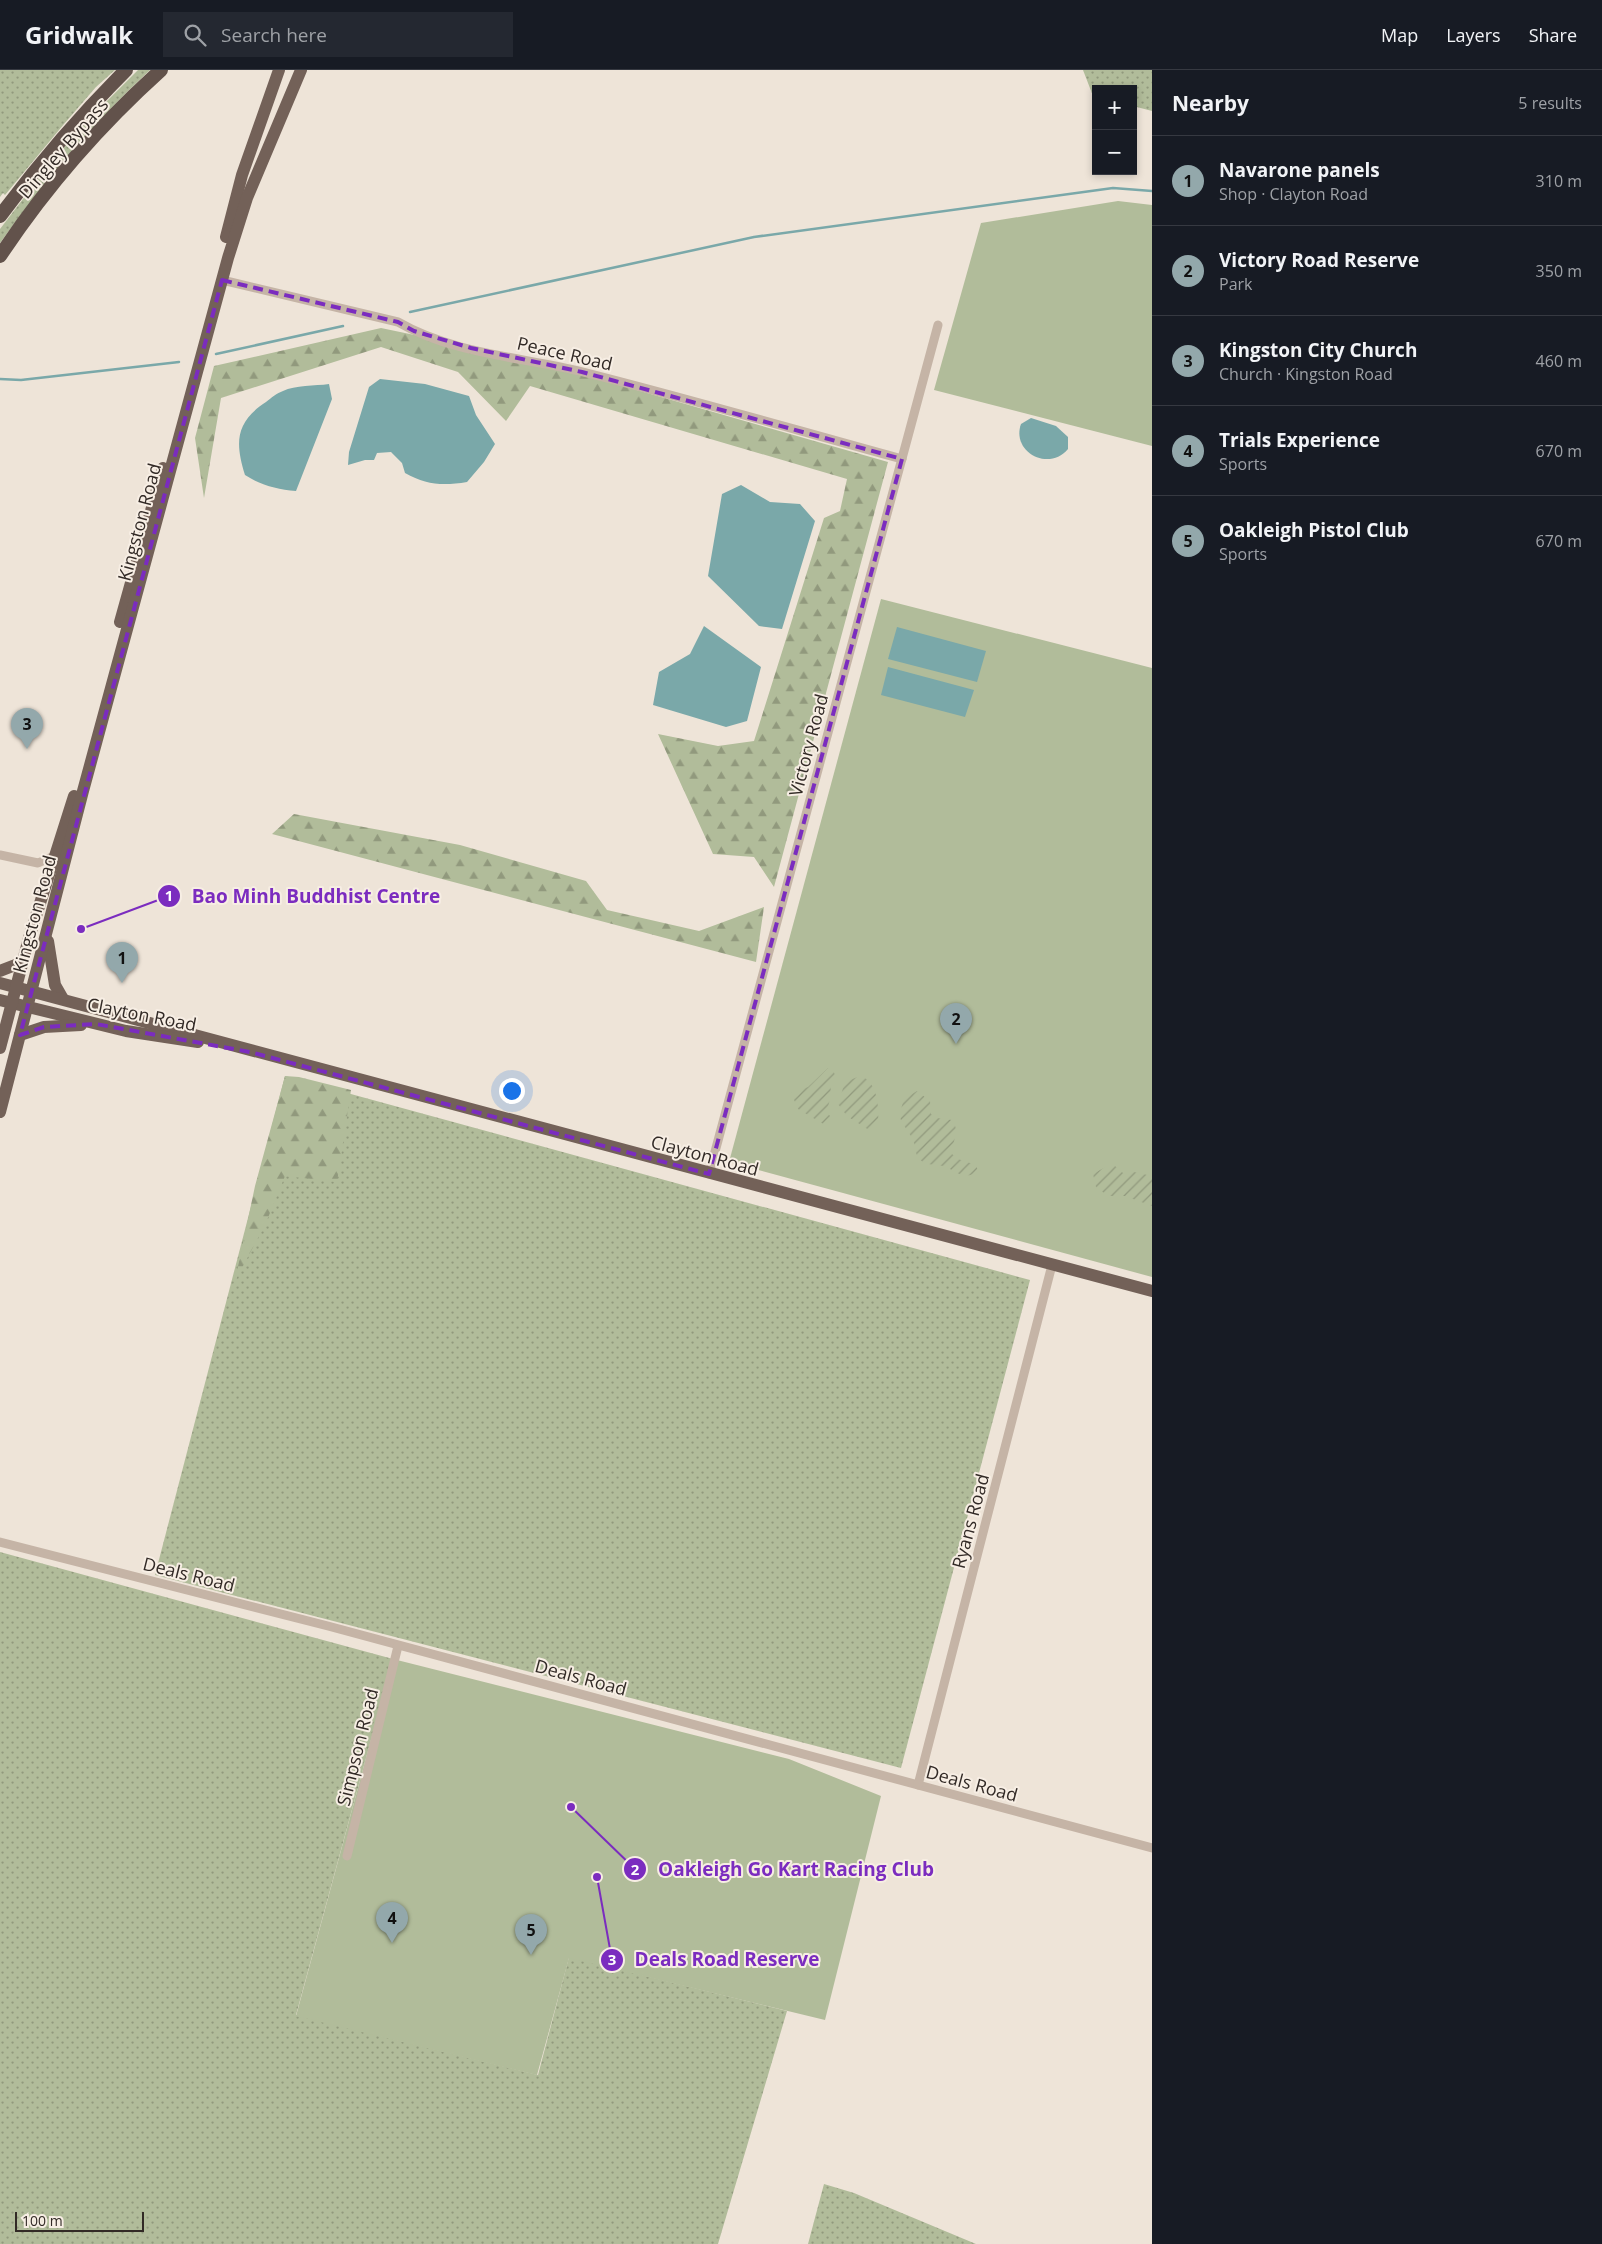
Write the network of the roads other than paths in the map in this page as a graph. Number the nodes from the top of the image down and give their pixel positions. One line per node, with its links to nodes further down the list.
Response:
1 (126, 70): 6 (highway, Dingley Bypass)
2 (161, 70): 7 (highway, Dingley Bypass)
3 (279, 70): 5 (main road, Kingston Road)
4 (299, 75): 5 (main road); 8 (main road, Kingston Road)
5 (242, 175): 8 (main road, Kingston Road)
6 (0, 216)
7 (0, 256)
8 (218, 279): 10 (street, Peace Road); 12 (main road, Kingston Road); 15 (main road, Kingston Road)
9 (938, 325): 10 (street, Victory Road)
10 (902, 459): 30 (street, Victory Road)
11 (0, 855): 13 (street)
12 (56, 855): 13 (street); 14 (main road, Kingston Road)
13 (31, 862): 14 (street)
14 (46, 886): 16 (main road, Kingston Road)
15 (48, 928): 20 (main road, Kingston Road); 21 (main road)
16 (23, 962): 17 (main road); 19 (main road, Kingston Road)
17 (0, 971)
18 (0, 984): 19 (main road, Clayton Road)
19 (16, 987): 20 (main road, Clayton Road); 22 (main road, Kingston Road)
20 (32, 991): 21 (main road, Clayton Road); 23 (main road, Kingston Road)
21 (63, 999): 24 (main road, Clayton Road)
22 (6, 1002): 23 (main road, Clayton Road); 27 (main road, Kingston Road)
23 (28, 1007): 25 (main road, Clayton Road); 26 (main road, Kingston Road)
24 (110, 1012): 25 (main road); 28 (main road, Clayton Road)
25 (101, 1025): 26 (main road); 28 (main road, Clayton Road)
26 (20, 1035): 29 (main road, Kingston Road)
27 (0, 1048)
28 (250, 1052): 30 (main road, Clayton Road)
29 (0, 1112)
30 (709, 1174): 31 (main road, Clayton Road)
31 (1052, 1265): 32 (main road, Clayton Road); 35 (street, Ryans Road)
32 (1152, 1291)
33 (0, 1542): 34 (street, Deals Road)
34 (398, 1646): 35 (street, Deals Road); 37 (street, Simpson Road)
35 (918, 1785): 36 (street, Deals Road)
36 (1152, 1848)
37 (347, 1856)

